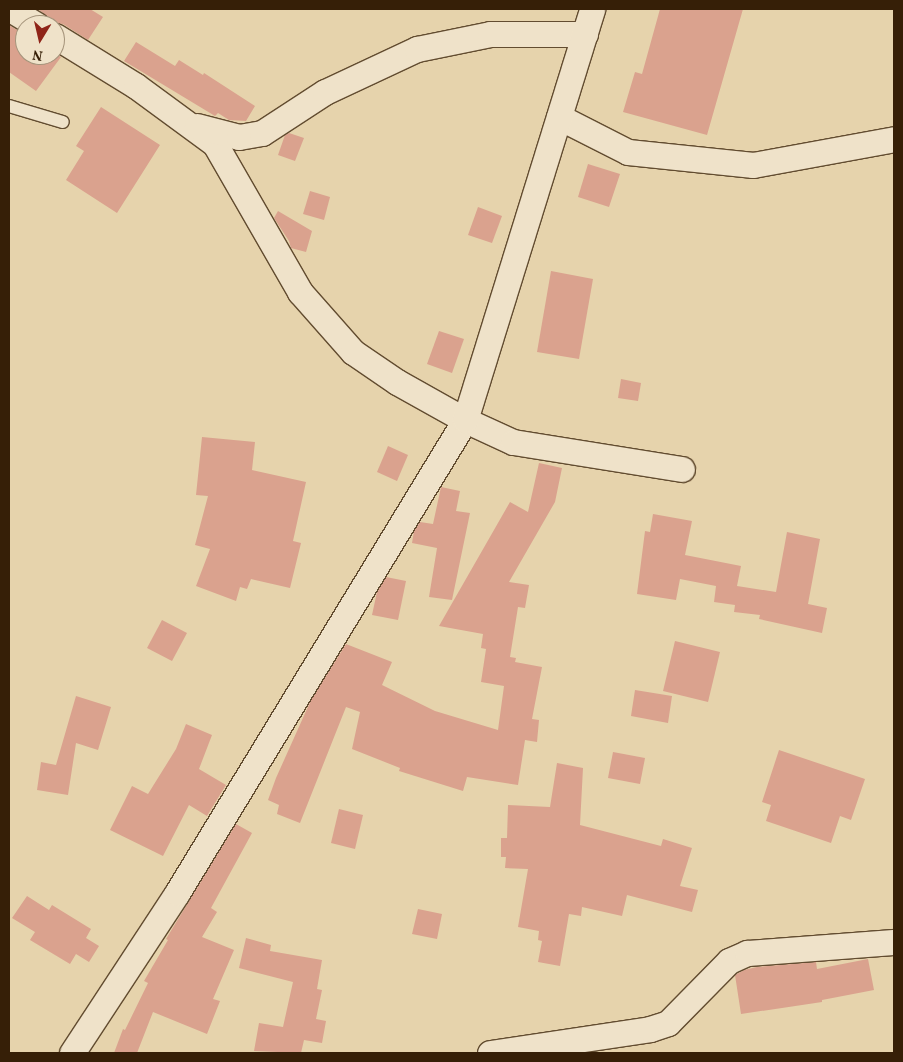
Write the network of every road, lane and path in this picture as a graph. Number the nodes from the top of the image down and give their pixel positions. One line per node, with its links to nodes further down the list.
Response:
1 (592, 9): 2 (street)
2 (585, 34): 5 (street); 7 (street)
3 (65, 42): 7 (street)
4 (9, 106): 6 (lane)
5 (559, 117): 8 (street); 9 (street)
6 (63, 122)
7 (186, 122): 9 (street)
8 (894, 138)
9 (465, 420): 10 (street); 13 (street)
10 (682, 469)
11 (894, 942): 12 (street)
12 (574, 1047): 14 (street)
13 (72, 1053)
14 (490, 1053)

